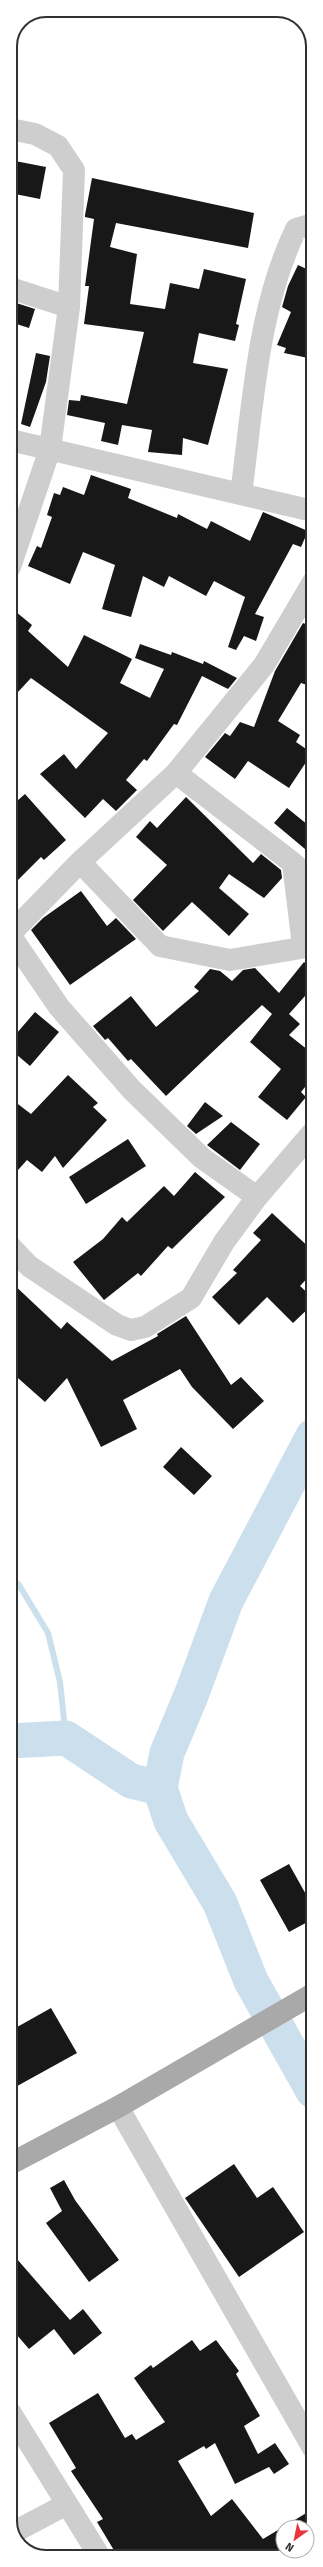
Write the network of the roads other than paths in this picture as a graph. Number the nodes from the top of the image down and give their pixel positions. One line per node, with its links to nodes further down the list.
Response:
1 (17, 130): 4 (street)
2 (306, 226): 7 (street)
3 (17, 290): 4 (street)
4 (69, 307): 6 (street)
5 (17, 442): 6 (street)
6 (50, 449): 7 (street); 9 (street)
7 (241, 494): 8 (street)
8 (306, 509)
9 (17, 546)
10 (306, 594): 11 (street)
11 (176, 773): 12 (street); 13 (street)
12 (80, 862): 15 (street); 18 (street)
13 (293, 863): 14 (street); 16 (street)
14 (306, 875)
15 (17, 928)
16 (306, 935)
17 (17, 945): 20 (street)
18 (306, 946)
19 (306, 1140): 20 (street)
20 (257, 1197): 21 (street)
21 (17, 1253)
22 (306, 1998): 23 (main road)
23 (118, 2106): 24 (main road); 26 (street)
24 (17, 2160)
25 (17, 2423): 27 (street)
26 (306, 2436)
27 (67, 2504): 28 (street); 29 (street)
28 (19, 2530)
29 (96, 2550)

